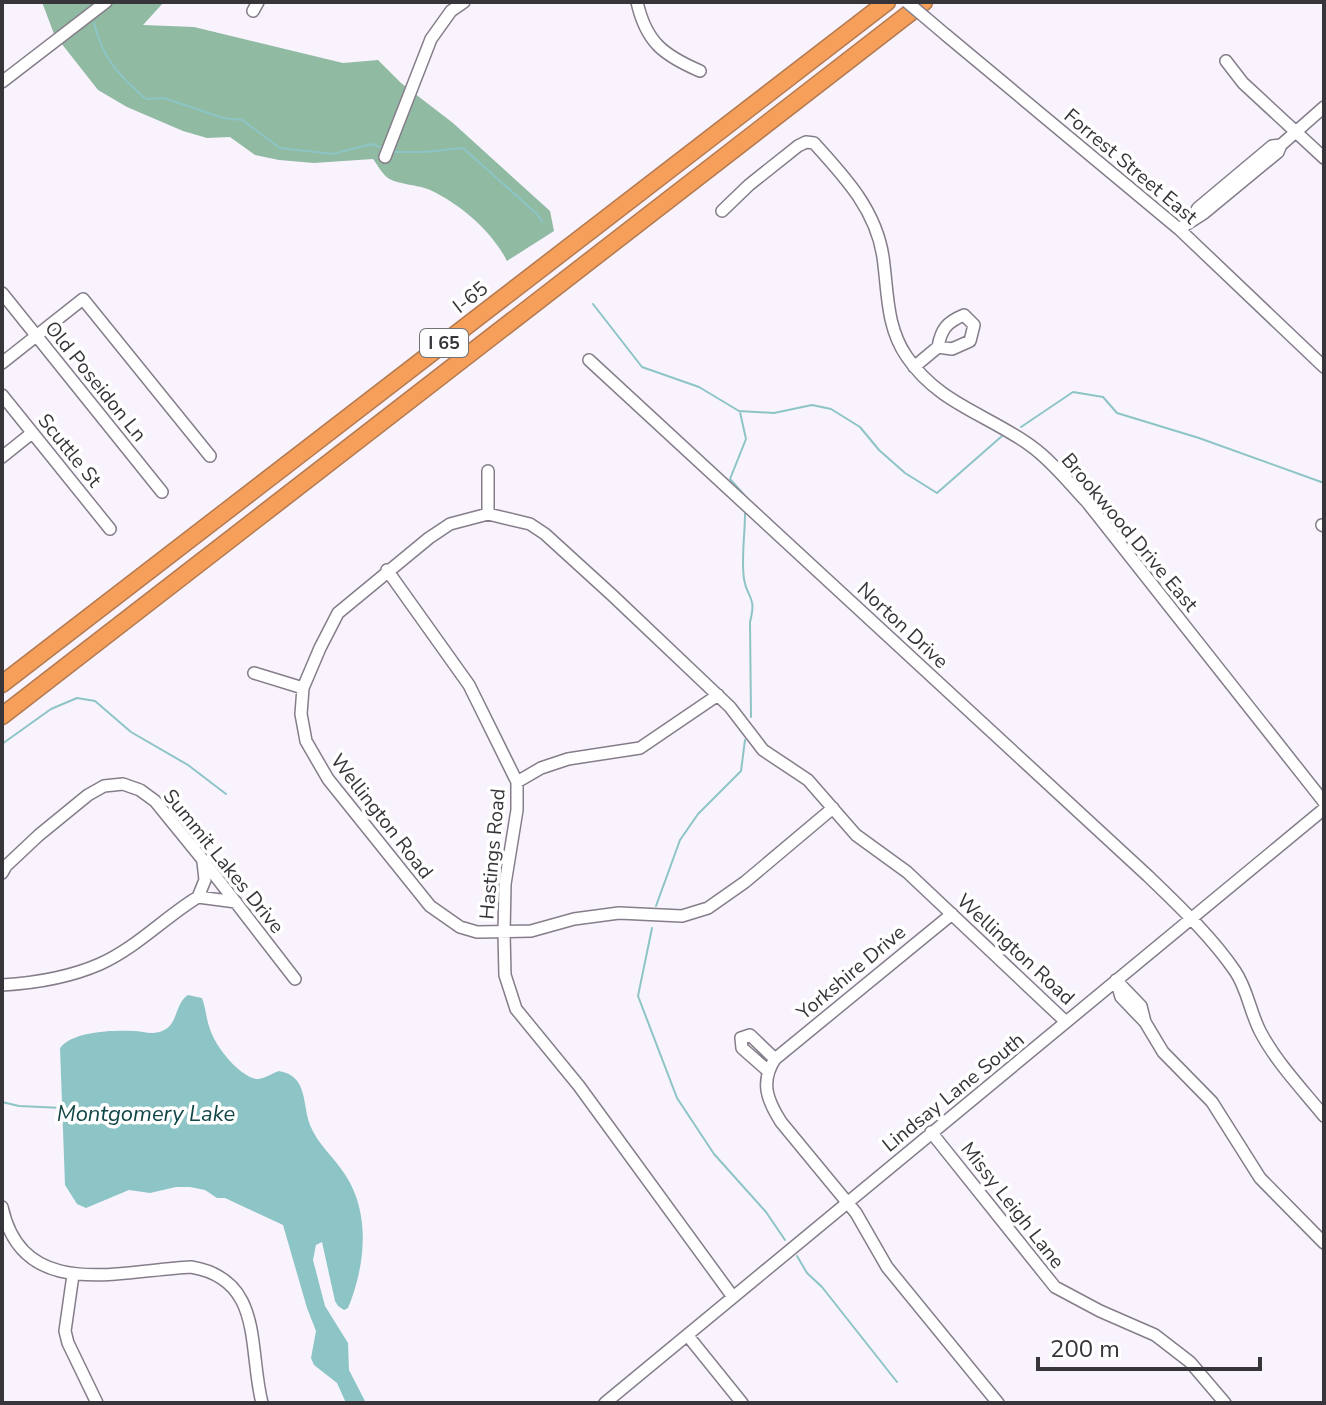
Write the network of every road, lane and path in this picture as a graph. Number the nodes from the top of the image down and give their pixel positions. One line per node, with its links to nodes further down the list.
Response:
1 (106, 2): 9 (street)
2 (464, 2): 12 (street)
3 (637, 2): 8 (street)
4 (887, 2): 33 (highway, I-65 / I 65)
5 (907, 2): 15 (street, Forrest Street East, bridge)
6 (924, 2): 36 (highway, I 65)
7 (1226, 61): 11 (street)
8 (700, 71)
9 (2, 82)
10 (1324, 107): 11 (street)
11 (1295, 132): 13 (street); 15 (street)
12 (385, 157)
13 (1324, 158)
14 (722, 211): 21 (street, Brookwood Drive East)
15 (1179, 229): 22 (street, Forrest Street East)
16 (2, 293): 17 (street, Old Poseidon Ln)
17 (36, 335): 20 (street); 25 (street); 28 (street, Old Poseidon Ln)
18 (938, 347): 21 (street)
19 (589, 360): 46 (street, Norton Drive)
20 (2, 363)
21 (914, 367): 38 (street, Brookwood Drive East)
22 (1324, 367)
23 (2, 395): 24 (street, Scuttle St)
24 (32, 433): 26 (street); 30 (street, Scuttle St)
25 (210, 456)
26 (2, 457)
27 (488, 471): 29 (street)
28 (162, 492)
29 (488, 514): 31 (street, Wellington Road); 35 (street, Wellington Road)
30 (110, 529)
31 (387, 570): 34 (street, Wellington Road); 37 (street, Hastings Road)
32 (254, 673): 34 (street)
33 (2, 684)
34 (303, 688): 47 (street, Wellington Road)
35 (718, 695): 37 (street); 39 (street, Wellington Road)
36 (2, 716)
37 (517, 782): 47 (street, Hastings Road)
38 (1324, 802)
39 (833, 808): 45 (street, Wellington Road); 47 (street, Wellington Road)
40 (1324, 809): 46 (street, Lindsay Lane South)
41 (203, 860): 42 (street, Summit Lakes Drive); 43 (street); 44 (street, Summit Lakes Drive)
42 (2, 873)
43 (198, 897): 44 (street); 50 (street)
44 (236, 902): 48 (street, Summit Lakes Drive)
45 (952, 914): 51 (street, Wellington Road); 52 (street, Yorkshire Drive)
46 (1191, 919): 49 (street, Lindsay Lane South); 54 (street, Norton Drive)
47 (504, 933): 60 (street, Hastings Road)
48 (295, 979)
49 (1116, 980): 51 (street, Lindsay Lane South); 58 (street)
50 (2, 985)
51 (1066, 1022): 55 (street, Lindsay Lane South)
52 (775, 1059): 53 (street, Yorkshire Drive); 53 (street)
53 (767, 1070): 56 (street)
54 (1324, 1116)
55 (931, 1132): 56 (street, Lindsay Lane South); 67 (street, Missy Leigh Lane)
56 (847, 1202): 60 (street, Lindsay Lane South); 66 (street)
57 (2, 1207): 59 (street)
58 (1324, 1243)
59 (73, 1275): 62 (street); 63 (street)
60 (733, 1297): 61 (street, Lindsay Lane South)
61 (688, 1336): 64 (street, Lindsay Lane South); 65 (street)
62 (97, 1403)
63 (262, 1403)
64 (605, 1403)
65 (742, 1403)
66 (998, 1403)
67 (1225, 1403)

